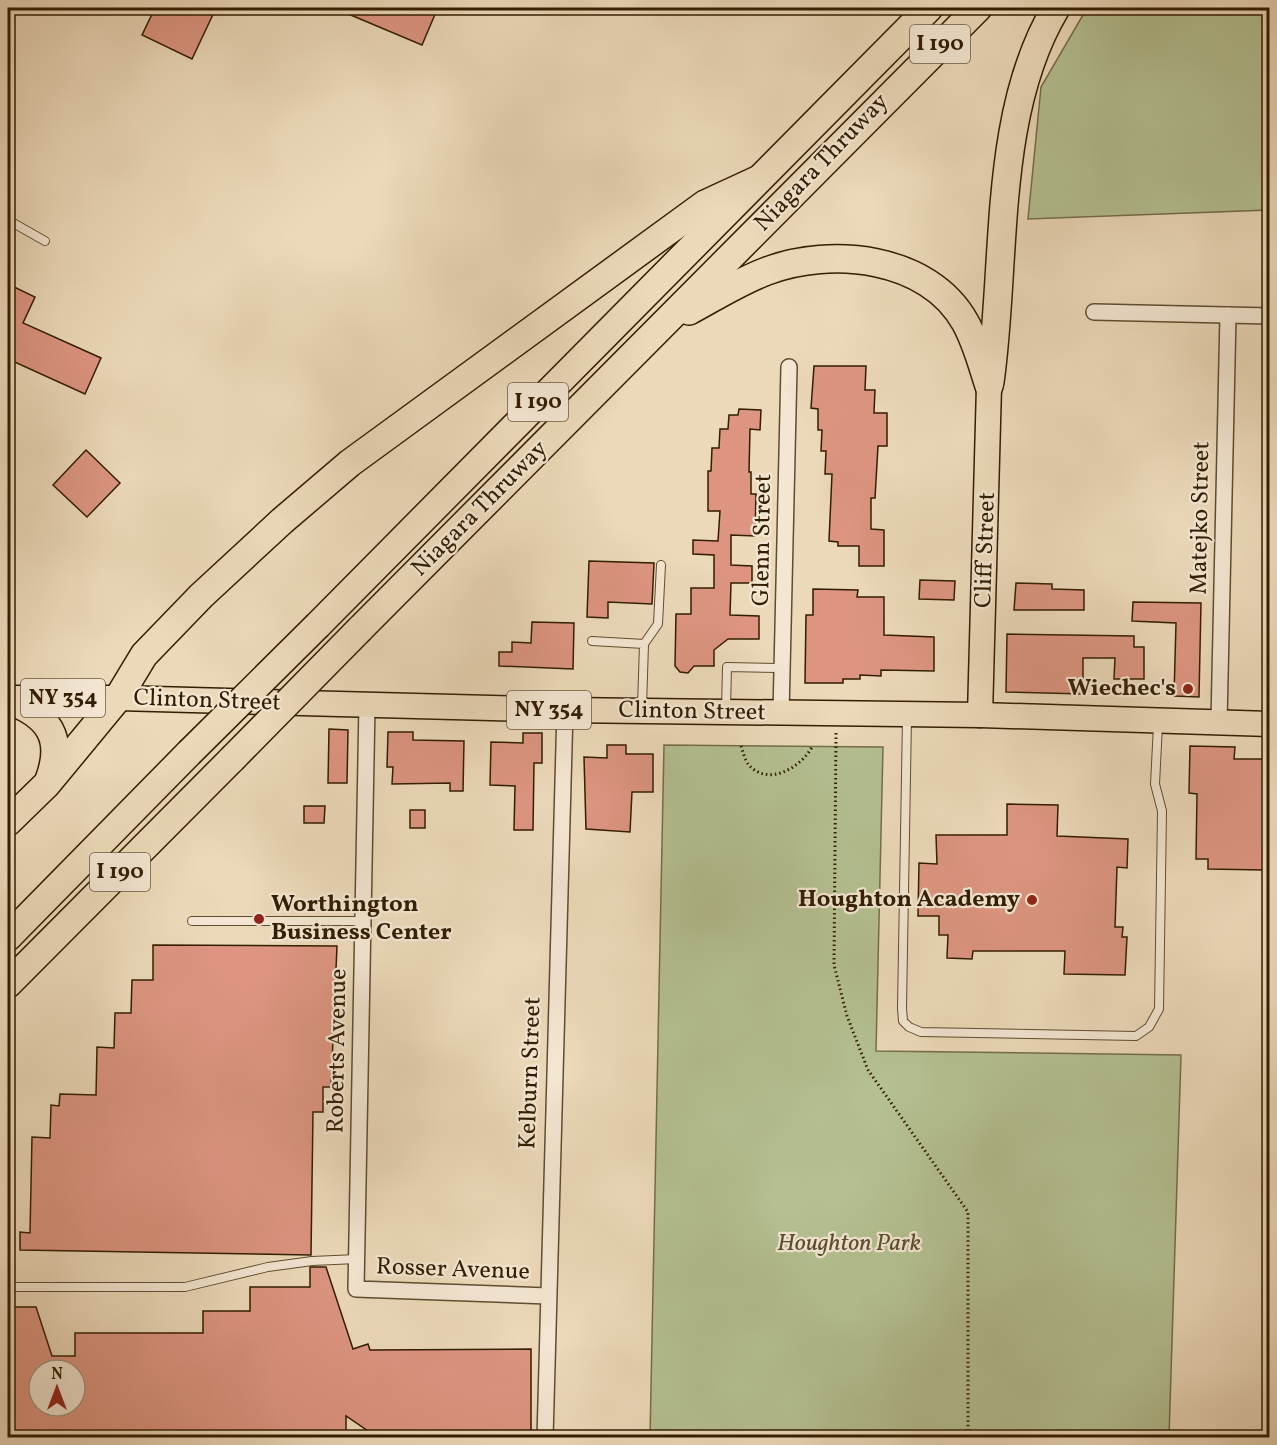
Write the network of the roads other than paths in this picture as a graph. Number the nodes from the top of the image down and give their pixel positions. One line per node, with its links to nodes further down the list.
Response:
1 (928, 8): 4 (highway, Niagara Thruway / I 190)
2 (978, 8): 10 (highway, Niagara Thruway / I 190)
3 (1056, 8): 12 (highway)
4 (757, 180): 17 (highway); 33 (highway, Niagara Thruway / I 190, bridge)
5 (8, 220): 6 (lane)
6 (45, 241)
7 (1094, 312): 8 (street)
8 (1228, 315): 9 (street); 27 (street, Matejko Street)
9 (1269, 316)
10 (665, 323): 12 (highway); 34 (highway, Niagara Thruway / I 190, bridge)
11 (789, 367): 16 (street, Glenn Street)
12 (989, 386): 25 (main road, Cliff Street)
13 (661, 565): 15 (lane)
14 (592, 640): 15 (lane)
15 (644, 644): 21 (lane)
16 (782, 668): 22 (lane); 23 (street, Glenn Street)
17 (118, 698): 18 (main road, Clinton Street / NY 354); 19 (main road, Clinton Street / NY 354); 29 (highway)
18 (8, 699): 29 (highway)
19 (367, 705): 20 (main road, Clinton Street / NY 354); 32 (street, Roberts Avenue)
20 (566, 710): 21 (main road, Clinton Street / NY 354); 38 (street, Kelburn Street)
21 (641, 711): 22 (main road, Clinton Street / NY 354)
22 (726, 713): 23 (main road, Clinton Street / NY 354)
23 (782, 714): 24 (main road, Clinton Street / NY 354)
24 (907, 714): 25 (main road, Clinton Street / NY 354); 26 (lane)
25 (980, 715): 26 (main road, Clinton Street / NY 354)
26 (1158, 720): 27 (main road, Clinton Street / NY 354)
27 (1219, 722): 28 (main road, Clinton Street / NY 354)
28 (1269, 724)
29 (47, 784): 30 (highway)
30 (8, 822)
31 (192, 921): 32 (lane)
32 (363, 921): 35 (street, Roberts Avenue)
33 (8, 937)
34 (8, 984)
35 (357, 1259): 36 (lane); 37 (street, Roberts Avenue)
36 (16, 1287)
37 (356, 1289): 38 (street, Rosser Avenue)
38 (548, 1296): 39 (street, Kelburn Street)
39 (545, 1437)

